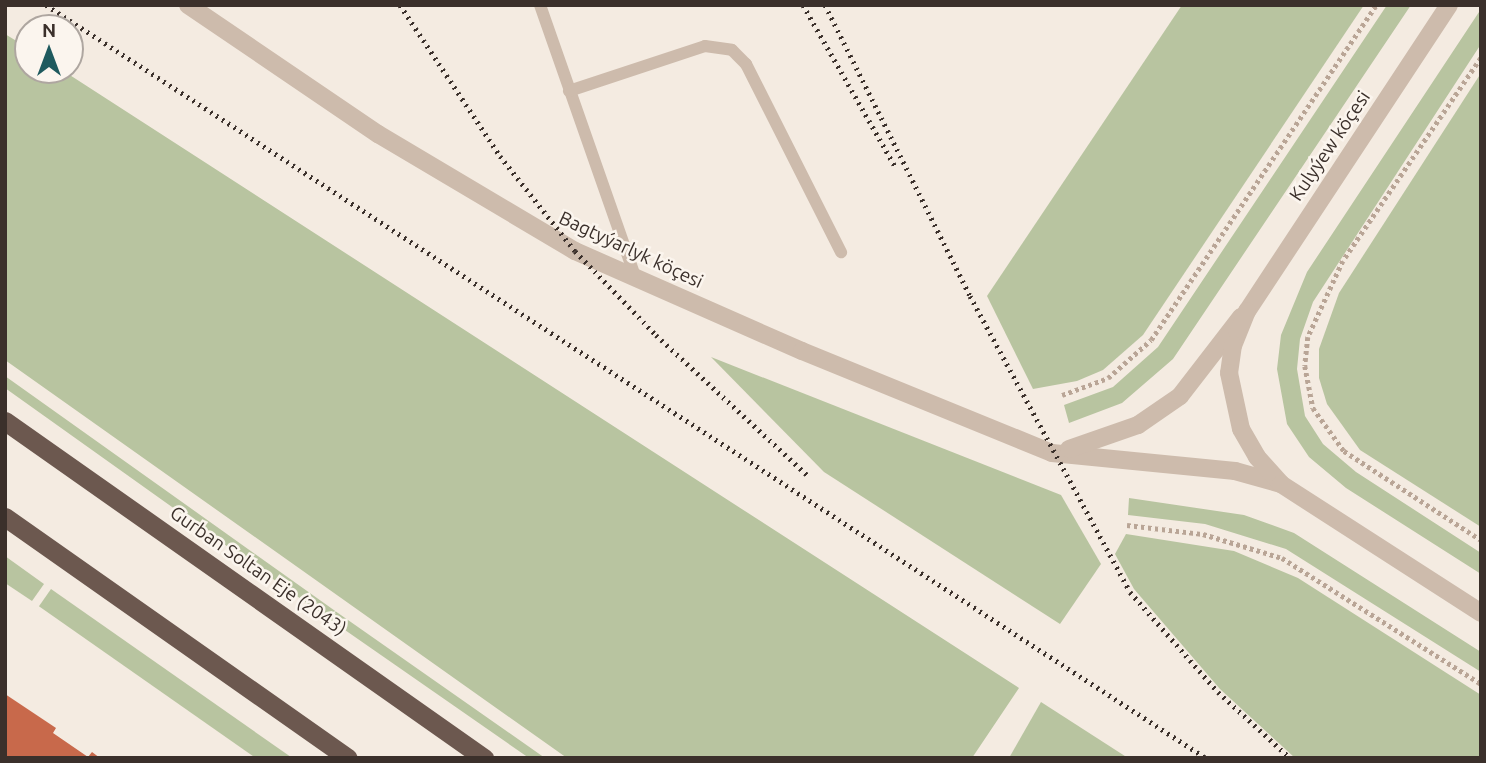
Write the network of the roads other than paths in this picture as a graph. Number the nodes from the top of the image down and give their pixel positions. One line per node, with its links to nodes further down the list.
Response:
1 (188, 5): 6 (street, Bagtyýarlyk köçesi)
2 (540, 5): 4 (lane)
3 (1449, 5): 7 (street, Kulyýew köçesi)
4 (569, 91): 5 (lane); 6 (lane)
5 (841, 252)
6 (635, 277): 9 (street, Bagtyýarlyk köçesi)
7 (1247, 311): 9 (street); 10 (street)
8 (5, 421): 14 (highway, Gurban Soltan Eje (2043))
9 (1052, 453): 10 (street, Bagtyýarlyk köçesi)
10 (1281, 484): 12 (street)
11 (5, 517): 13 (highway)
12 (1481, 613)
13 (348, 758)
14 (484, 758)

